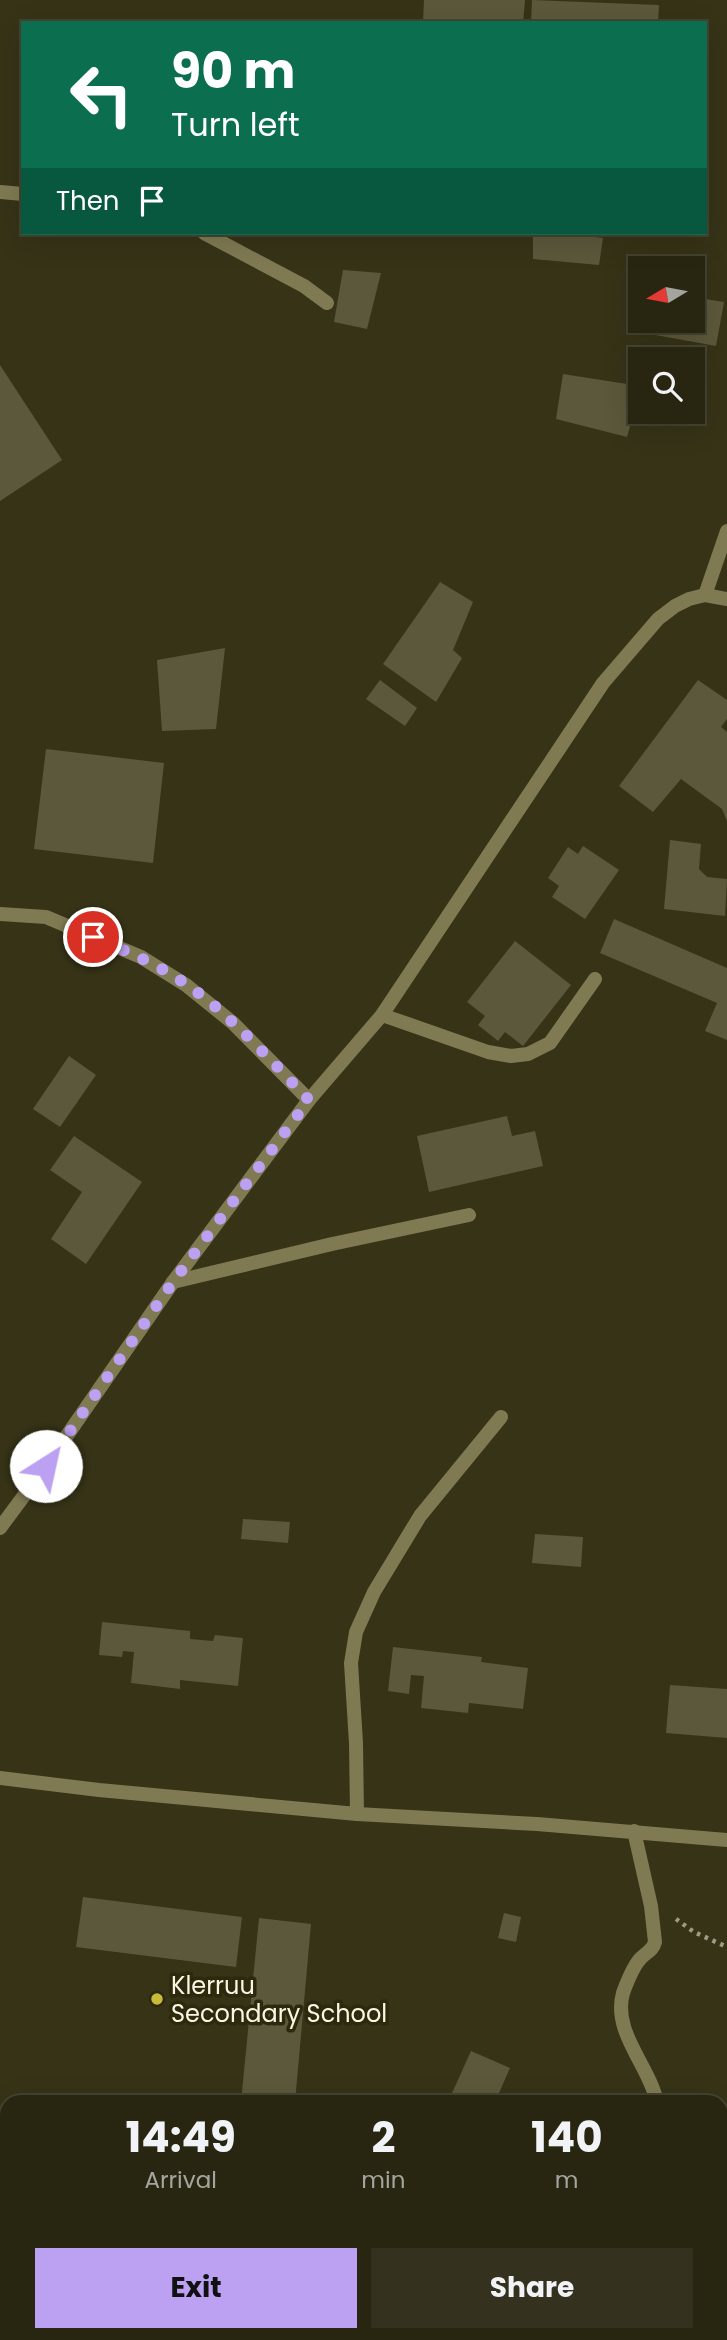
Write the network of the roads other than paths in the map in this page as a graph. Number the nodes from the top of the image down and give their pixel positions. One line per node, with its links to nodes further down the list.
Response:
1 (0, 192): 2 (street)
2 (21, 194)
3 (208, 235): 4 (street)
4 (327, 303)
5 (727, 531): 6 (street)
6 (705, 595): 7 (street); 10 (street)
7 (727, 599)
8 (0, 914): 11 (street)
9 (595, 979): 10 (street)
10 (382, 1015): 11 (street)
11 (309, 1100): 13 (street)
12 (469, 1215): 13 (street)
13 (173, 1282): 15 (street)
14 (501, 1417): 17 (street)
15 (0, 1528)
16 (0, 1778): 17 (street)
17 (357, 1814): 18 (street)
18 (634, 1831): 19 (street); 20 (street)
19 (727, 1840)
20 (655, 2095)

